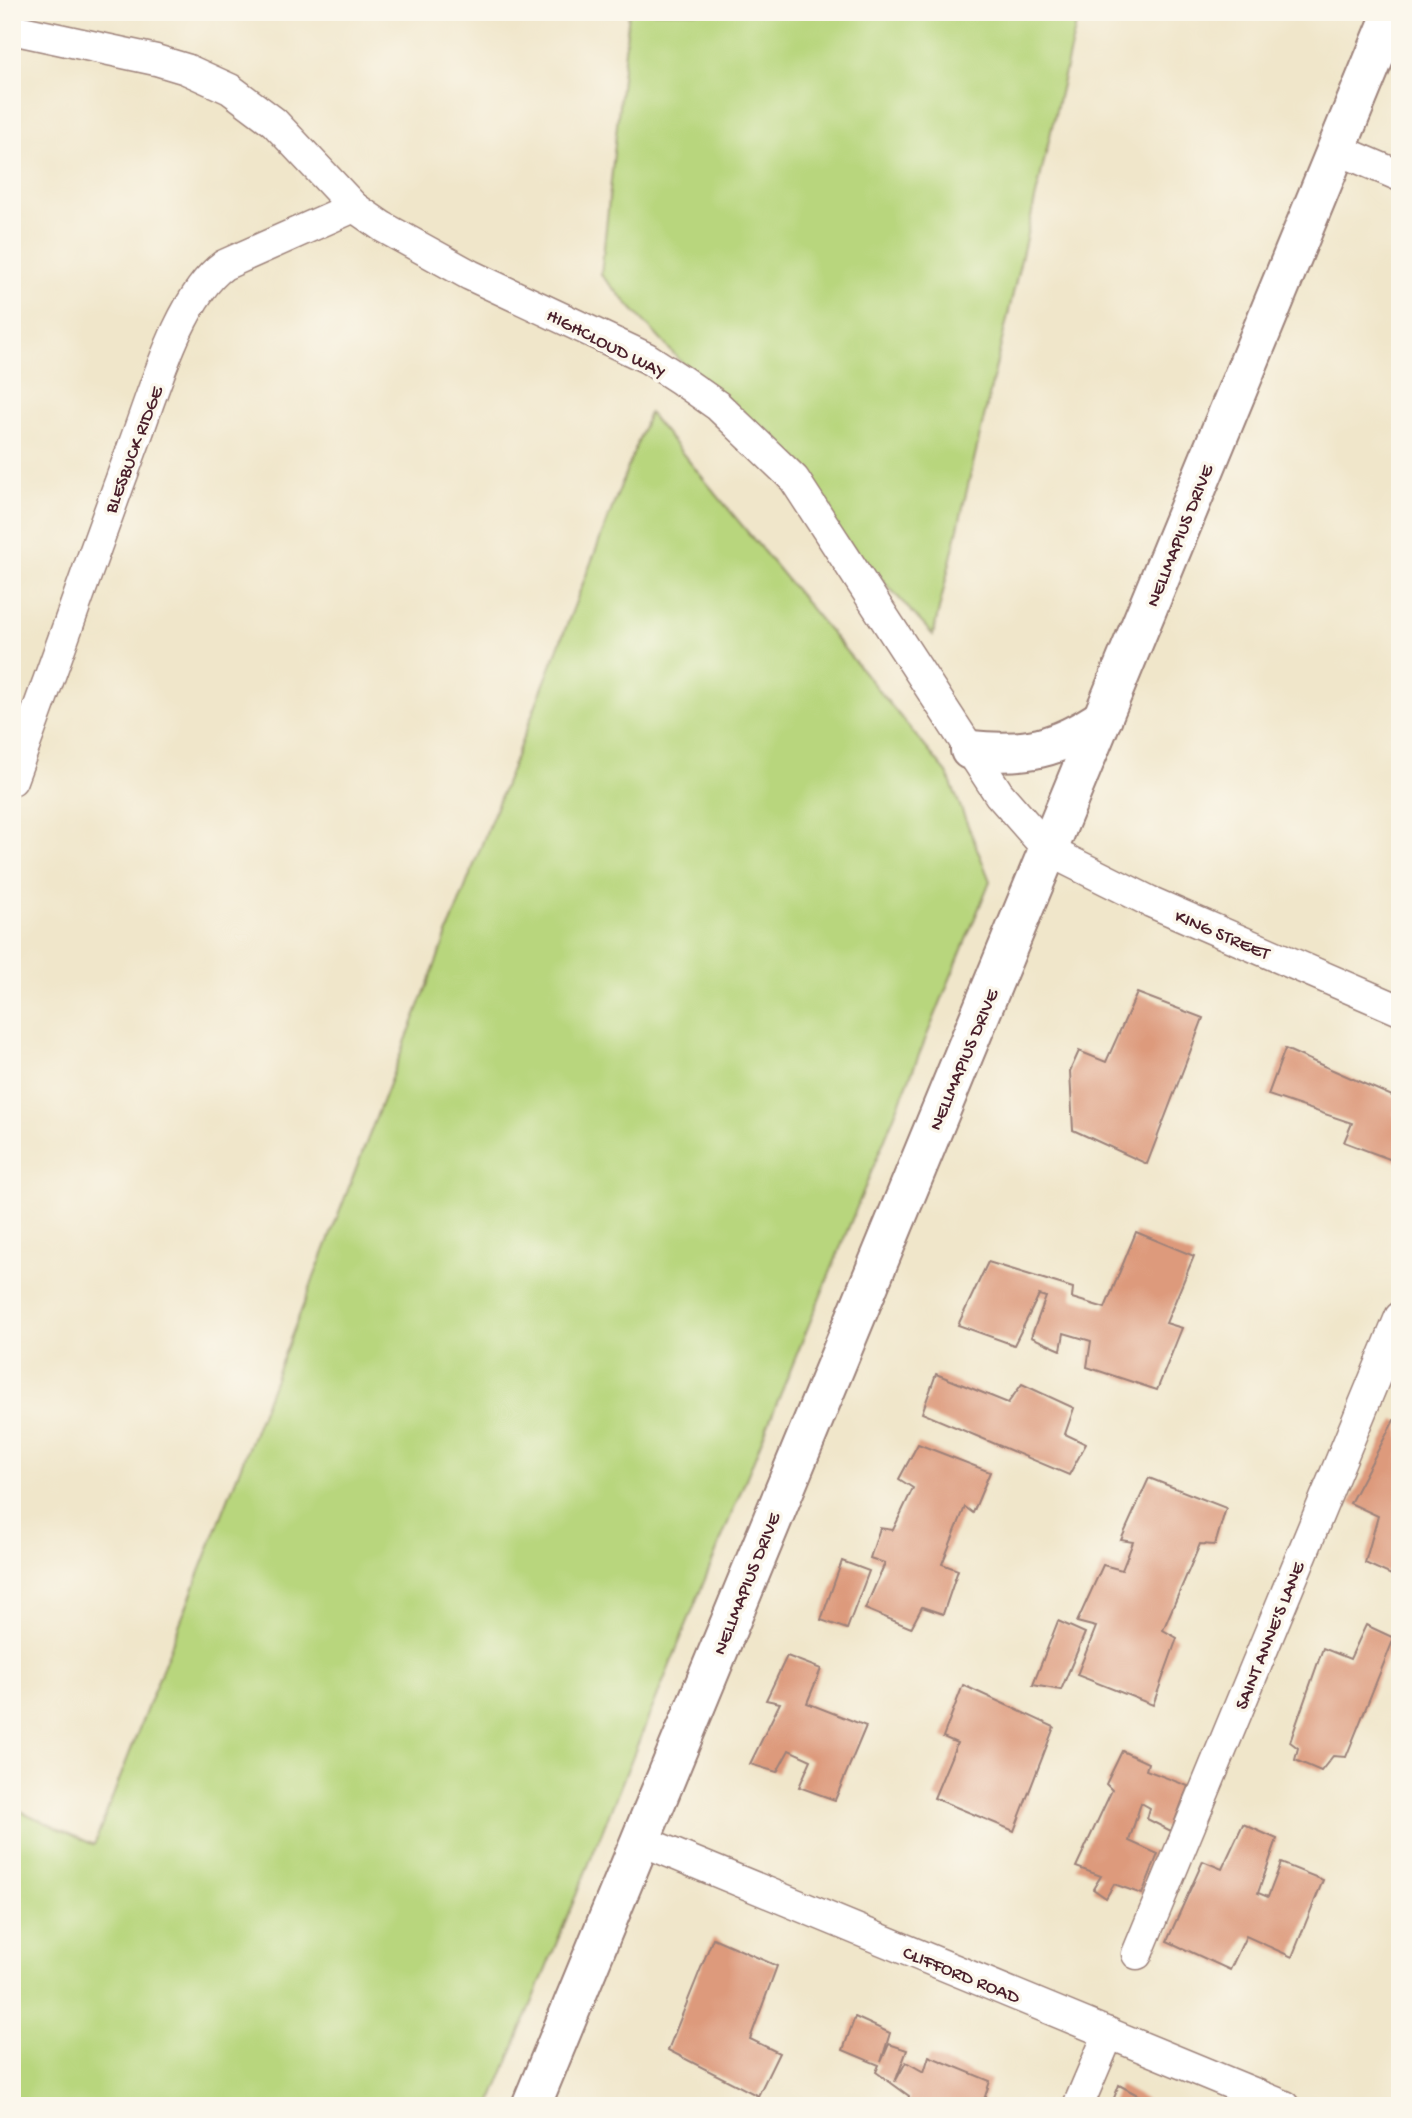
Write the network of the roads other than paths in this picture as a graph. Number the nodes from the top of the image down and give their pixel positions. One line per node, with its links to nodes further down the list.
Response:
1 (1393, 12): 3 (main road, NELLMAPIUS DRIVE)
2 (12, 29): 5 (street, HIGHCLOUD WAY)
3 (1336, 149): 4 (street); 6 (main road, NELLMAPIUS DRIVE)
4 (1400, 176)
5 (354, 206): 7 (street, HIGHCLOUD WAY); 8 (street, BLESBUCK RIDGE)
6 (1103, 718): 7 (main road); 9 (main road, NELLMAPIUS DRIVE)
7 (970, 750): 9 (street, HIGHCLOUD WAY)
8 (12, 780)
9 (1049, 851): 10 (street, KING STREET); 12 (main road, NELLMAPIUS DRIVE)
10 (1400, 1010)
11 (1400, 1317): 13 (street, SAINT ANNE'S LANE)
12 (640, 1840): 14 (street, CLIFFORD ROAD); 15 (main road, NELLMAPIUS DRIVE)
13 (1137, 1954)
14 (1109, 2033): 16 (street); 17 (street, CLIFFORD ROAD)
15 (531, 2106)
16 (1078, 2106)
17 (1285, 2106)

